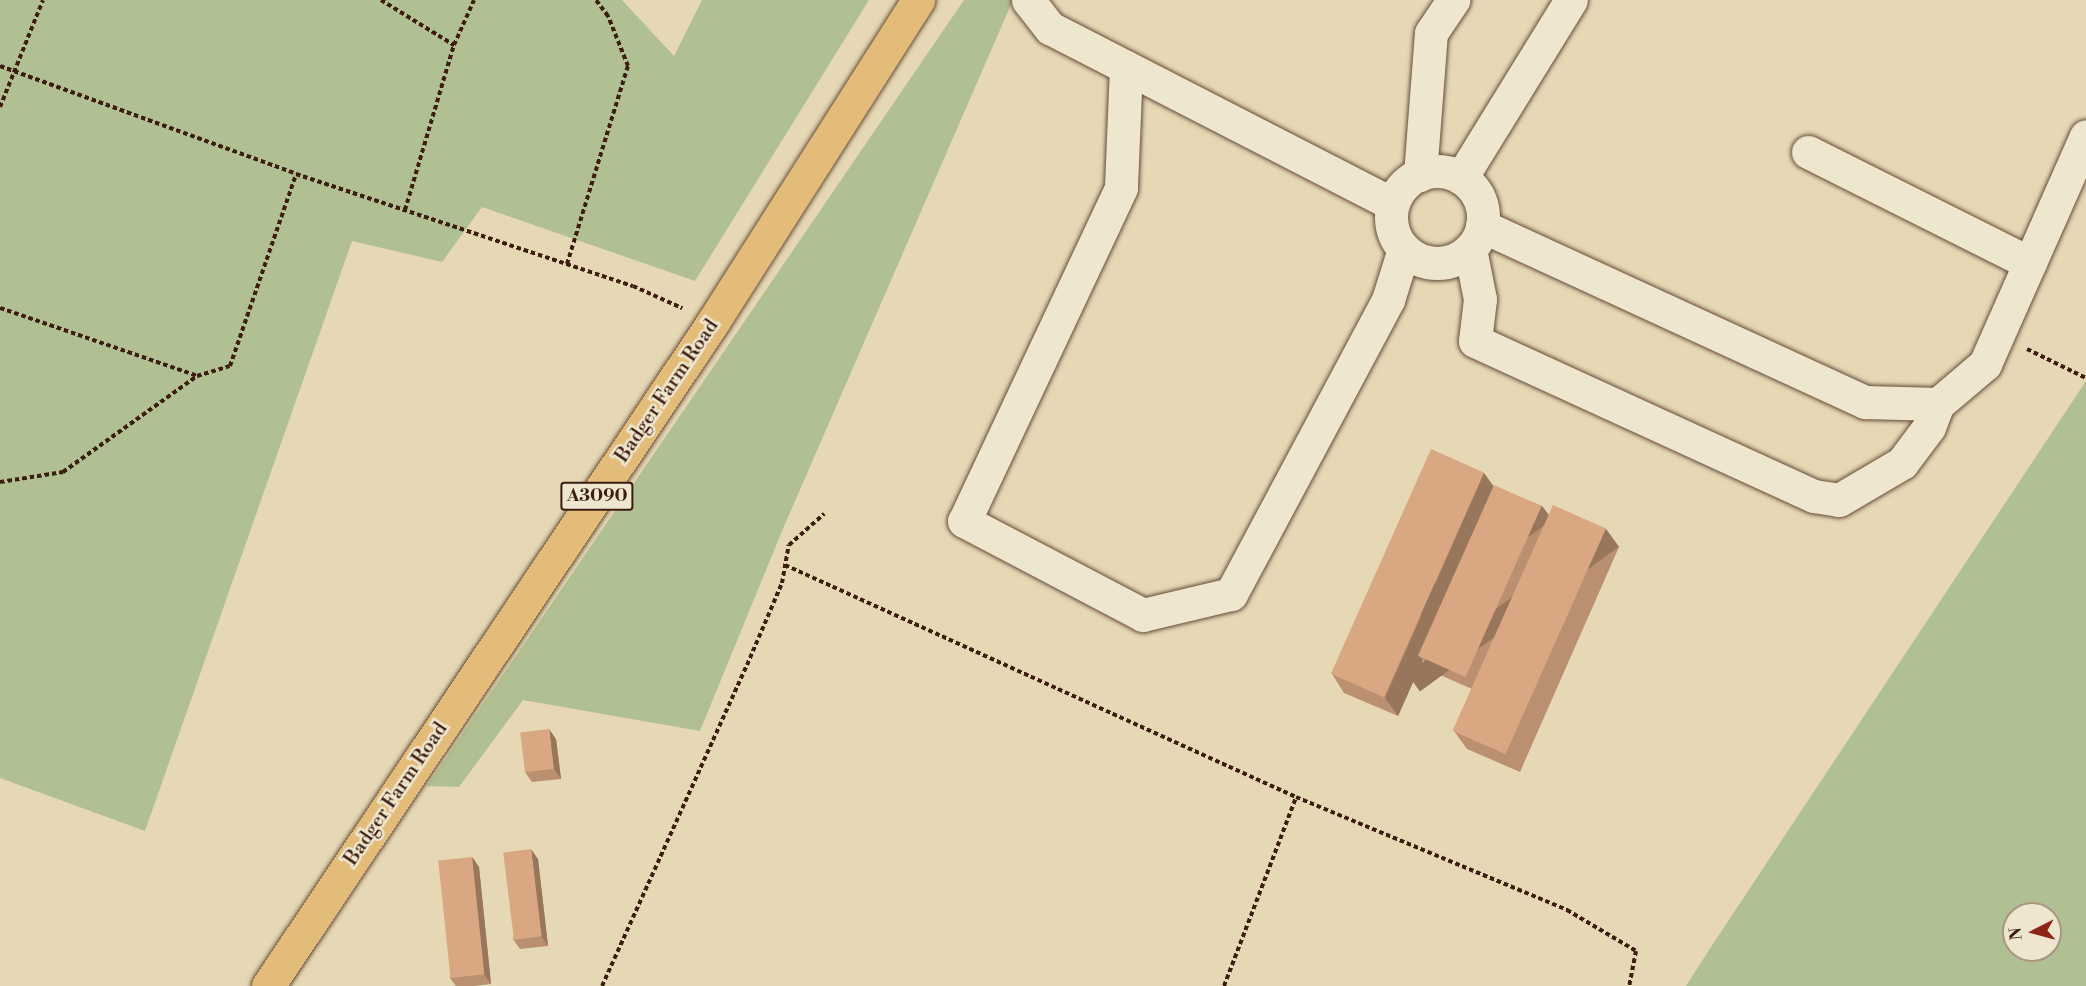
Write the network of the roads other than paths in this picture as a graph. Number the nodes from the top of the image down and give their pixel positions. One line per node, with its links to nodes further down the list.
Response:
1 (918, 0): 15 (main road, Badger Farm Road / A3090)
2 (1028, 0): 5 (lane)
3 (1453, 0): 8 (lane)
4 (1571, 0): 9 (lane)
5 (1126, 67): 10 (lane); 12 (lane)
6 (2086, 136): 13 (lane)
7 (1808, 152): 13 (lane)
8 (1420, 175): 9 (lane); 10 (lane)
9 (1461, 178): 11 (lane)
10 (1392, 204): 12 (lane)
11 (1476, 238): 12 (lane); 14 (lane); 14 (lane)
12 (1404, 249)
13 (2030, 263): 14 (lane)
14 (1938, 404)
15 (268, 986)

